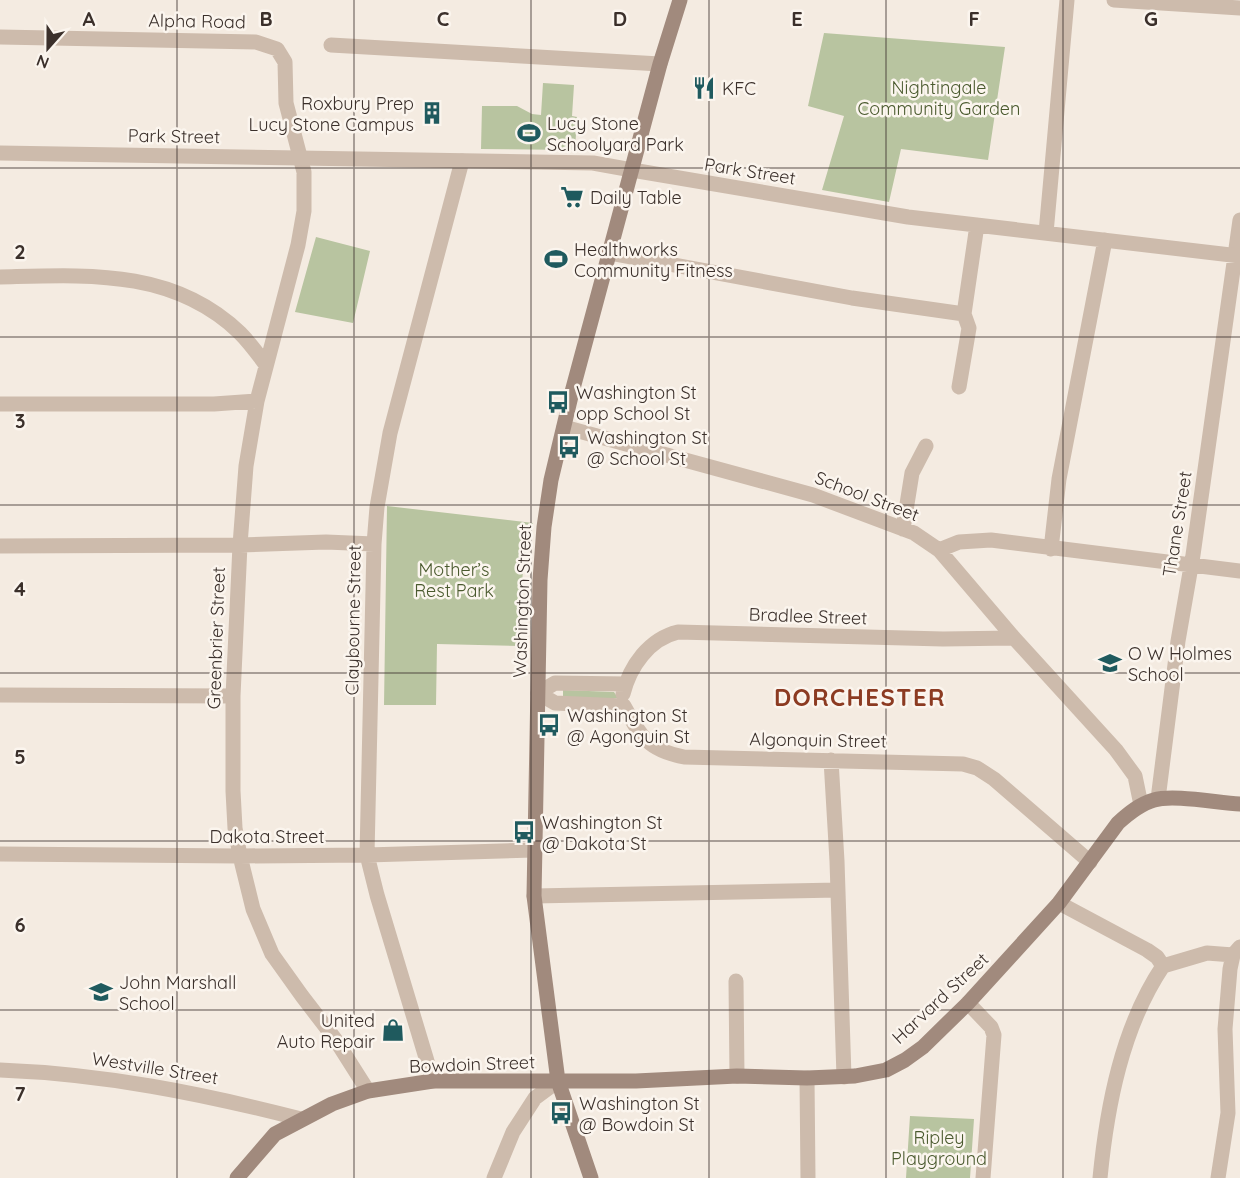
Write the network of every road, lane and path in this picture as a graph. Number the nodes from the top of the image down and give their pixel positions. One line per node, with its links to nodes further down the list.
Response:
1 (680, 0): 7 (main road, Washington Street)
2 (1067, 0): 14 (street)
3 (1114, 0): 4 (street)
4 (1240, 8)
5 (0, 37): 9 (street, Alpha Road)
6 (331, 45): 7 (street)
7 (660, 64): 11 (main road, Washington Street)
8 (0, 153): 9 (street, Park Street)
9 (301, 158): 10 (street, Park Street); 20 (street, Greenbrier Street)
10 (462, 161): 11 (street, Park Street); 27 (street, Claybourne Street)
11 (632, 170): 13 (street, Park Street); 16 (main road, Washington Street)
12 (1240, 220): 17 (street, Thane Street)
13 (977, 225): 14 (street, Park Street); 19 (street)
14 (1046, 233): 15 (street, Park Street)
15 (1105, 240): 17 (street, Park Street); 31 (street)
16 (609, 253): 19 (street); 24 (main road, Washington Street)
17 (1238, 256): 32 (street, Thane Street)
18 (0, 277): 20 (street)
19 (964, 314): 21 (street)
20 (266, 365): 22 (street, Greenbrier Street)
21 (959, 387)
22 (257, 401): 23 (street); 28 (street, Greenbrier Street)
23 (0, 404)
24 (564, 427): 26 (street, School Street); 36 (main road, Washington Street)
25 (926, 446): 26 (street)
26 (903, 529): 30 (street, School Street)
27 (374, 544): 28 (street); 46 (street, Claybourne Street)
28 (240, 545): 29 (street); 38 (street, Greenbrier Street)
29 (0, 546)
30 (939, 549): 31 (street); 34 (street, School Street)
31 (1051, 549): 32 (street)
32 (1191, 566): 33 (street); 41 (street, Thane Street)
33 (1240, 571)
34 (1014, 638): 35 (street, Bradlee Street); 43 (street, School Street)
35 (626, 684): 36 (street); 39 (street, Bradlee Street)
36 (538, 693): 39 (street); 44 (main road, Washington Street)
37 (0, 695): 38 (street)
38 (233, 696): 47 (street, Greenbrier Street)
39 (624, 706): 40 (street, Algonquin Street)
40 (831, 760): 48 (street, Algonquin Street); 49 (street)
41 (1158, 799): 42 (main road, Harvard Street); 43 (main road, Harvard Street)
42 (1240, 804)
43 (1141, 805): 48 (main road, Harvard Street)
44 (533, 850): 46 (street, Dakota Street); 50 (main road, Washington Street)
45 (0, 854): 47 (street, Dakota Street)
46 (367, 855): 47 (street, Dakota Street); 61 (street, Claybourne Street)
47 (240, 856): 62 (street, Greenbrier Street)
48 (1090, 862): 51 (main road, Harvard Street)
49 (838, 890): 50 (street); 58 (street)
50 (534, 896): 60 (main road, Washington Street)
51 (1059, 903): 53 (street); 55 (main road, Harvard Street)
52 (1236, 951): 53 (street); 70 (street)
53 (1163, 966): 69 (street)
54 (736, 981): 57 (street)
55 (968, 1003): 58 (main road, Harvard Street); 68 (street)
56 (0, 1070): 63 (street, Westville Street)
57 (737, 1076): 59 (main road, Harvard Street); 60 (main road, Harvard Street)
58 (844, 1077): 59 (main road, Harvard Street)
59 (807, 1078): 67 (street)
60 (558, 1081): 61 (main road, Bowdoin Street); 65 (street); 66 (main road, Washington Street)
61 (433, 1082): 62 (main road, Bowdoin Street)
62 (368, 1092): 63 (main road, Bowdoin Street)
63 (301, 1119): 64 (main road, Bowdoin Street)
64 (237, 1178)
65 (494, 1178)
66 (591, 1178)
67 (808, 1178)
68 (983, 1178)
69 (1100, 1178)
70 (1218, 1178)

